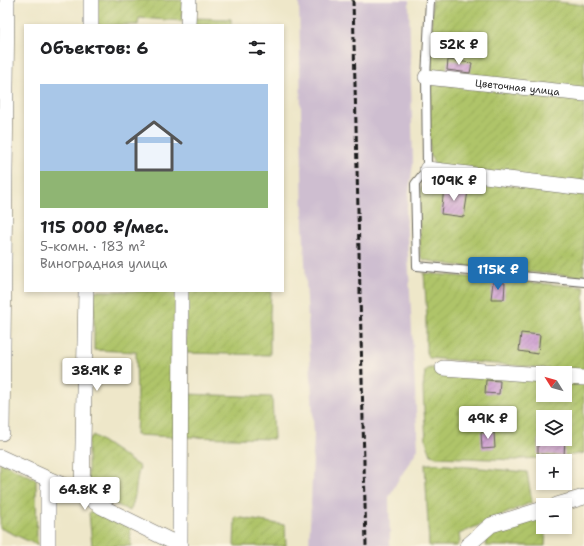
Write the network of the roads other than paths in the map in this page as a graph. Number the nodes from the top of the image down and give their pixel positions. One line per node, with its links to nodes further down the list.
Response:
1 (7, 0): 18 (street)
2 (91, 0): 5 (street)
3 (189, 0): 6 (street)
4 (430, 0): 7 (lane)
5 (91, 24)
6 (188, 24)
7 (426, 76): 8 (street, Цветочная улица); 9 (lane)
8 (584, 94)
9 (427, 169): 10 (street); 11 (lane)
10 (584, 188)
11 (584, 282)
12 (86, 292): 21 (street)
13 (181, 292): 26 (street)
14 (443, 368): 15 (street)
15 (536, 375)
16 (572, 377): 17 (street)
17 (584, 378)
18 (2, 433)
19 (0, 457): 20 (street)
20 (48, 479): 21 (street); 25 (street)
21 (82, 493): 26 (street)
22 (584, 497): 23 (street)
23 (572, 501)
24 (536, 511): 27 (street)
25 (48, 546)
26 (180, 546)
27 (467, 546)

